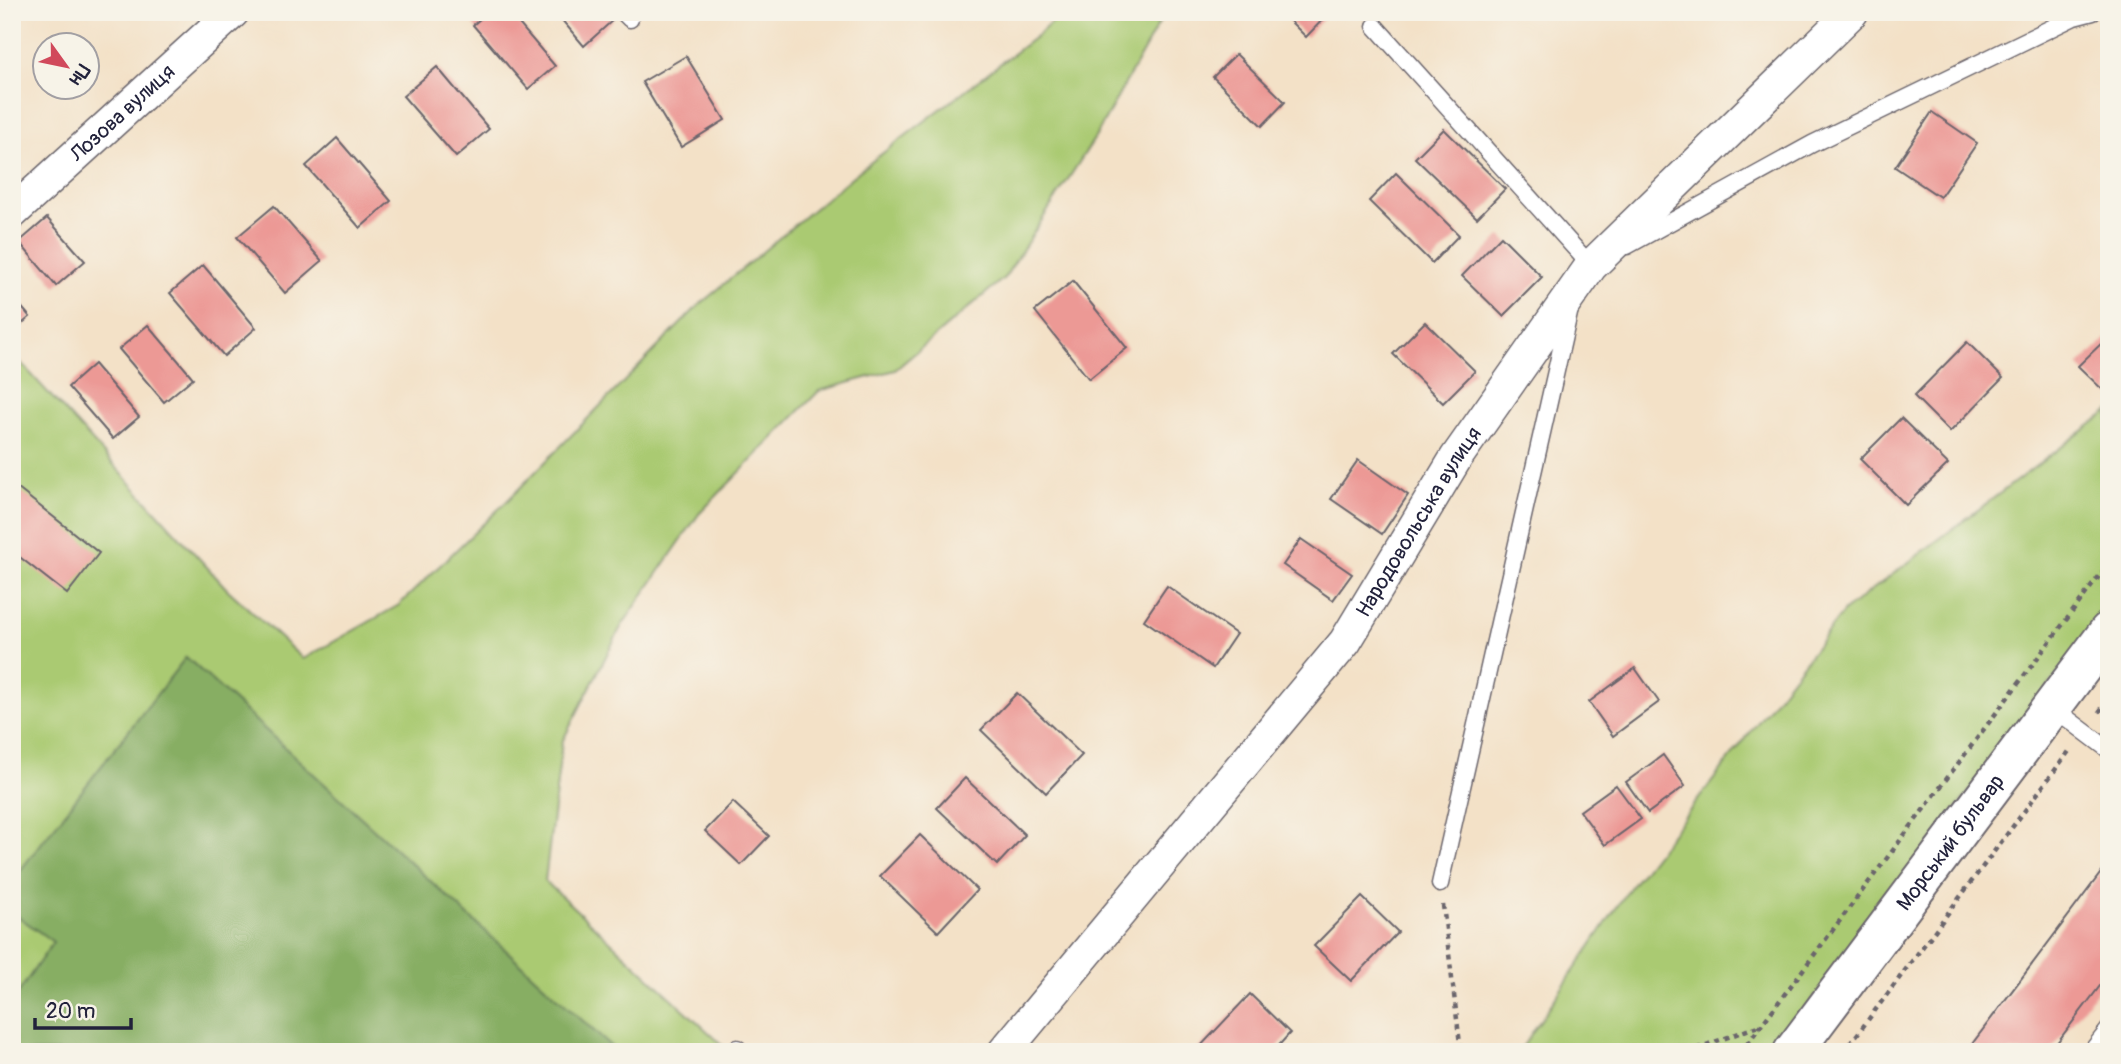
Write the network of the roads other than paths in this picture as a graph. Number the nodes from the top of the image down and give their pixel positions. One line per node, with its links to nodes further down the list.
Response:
1 (233, 12): 5 (street, Лозова вулиця)
2 (1852, 12): 6 (street, Народовольська вулиця)
3 (2093, 12): 6 (lane)
4 (1375, 26): 6 (lane)
5 (12, 213)
6 (1583, 277): 10 (lane); 12 (street, Народовольська вулиця)
7 (2109, 631): 8 (street, Морський бульвар)
8 (2052, 707): 9 (lane); 13 (street, Морський бульвар)
9 (2109, 750)
10 (1440, 884)
11 (2109, 1029): 14 (lane)
12 (1004, 1052)
13 (1793, 1052)
14 (2091, 1052)

